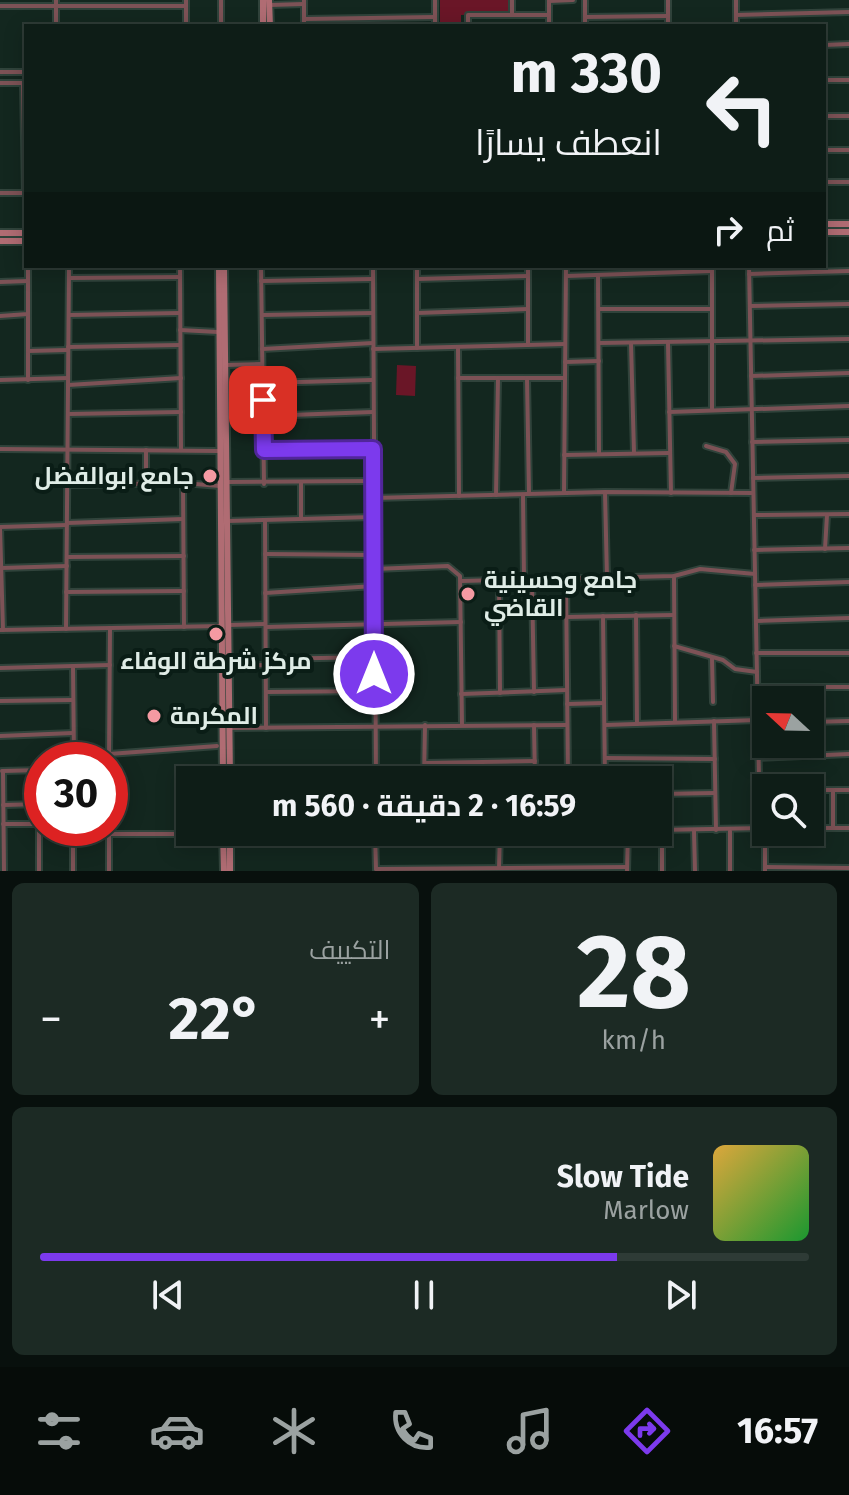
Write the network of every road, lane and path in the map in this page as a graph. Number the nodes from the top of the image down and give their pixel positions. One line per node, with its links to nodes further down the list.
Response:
1 (221, 0): 28 (street)
2 (435, 0): 23 (street)
3 (512, 0): 19 (street)
4 (549, 0): 5 (street); 20 (street)
5 (573, 0)
6 (585, 0): 24 (street)
7 (668, 0): 22 (street)
8 (736, 0): 21 (street)
9 (267, 2): 10 (street); 29 (street); 30 (street)
10 (304, 2): 25 (street)
11 (21, 3): 12 (street); 17 (street)
12 (56, 3): 13 (street); 26 (street)
13 (87, 3): 14 (street)
14 (122, 3): 15 (street)
15 (153, 3): 16 (street)
16 (186, 3): 27 (street)
17 (0, 6)
18 (849, 12): 21 (street)
19 (512, 15): 20 (street); 33 (street)
20 (549, 15): 34 (street)
21 (736, 15): 37 (street)
22 (668, 16): 24 (street); 36 (street)
23 (435, 17): 25 (street); 32 (street)
24 (585, 17): 35 (street)
25 (304, 19): 31 (street)
26 (56, 24)
27 (186, 24)
28 (221, 24)
29 (263, 24)
30 (270, 24)
31 (304, 24)
32 (435, 24)
33 (468, 24)
34 (549, 24)
35 (585, 24)
36 (668, 24)
37 (736, 24)
38 (849, 44): 39 (street)
39 (826, 45)
40 (0, 72): 41 (street)
41 (24, 72)
42 (826, 80): 43 (street)
43 (849, 80)
44 (0, 83): 45 (street)
45 (24, 83)
46 (826, 116): 47 (street)
47 (849, 116)
48 (826, 150): 49 (street)
49 (849, 150)
50 (826, 182): 51 (street)
51 (849, 182)
52 (0, 193): 53 (street)
53 (24, 193)
54 (826, 224): 55 (street)
55 (849, 224)
56 (826, 232): 57 (street)
57 (849, 232)
58 (0, 233): 59 (street)
59 (24, 233)
60 (0, 241): 61 (street)
61 (24, 241)
62 (28, 268): 85 (street)
63 (69, 268): 82 (street)
64 (180, 268): 81 (street)
65 (222, 268): 101 (street)
66 (222, 268): 120 (street)
67 (261, 268): 86 (street)
68 (373, 268): 83 (street)
69 (417, 268): 84 (street)
70 (528, 268): 79 (street)
71 (566, 268): 80 (street)
72 (636, 268): 76 (street)
73 (749, 268): 77 (street)
74 (712, 269): 76 (street); 92 (street)
75 (849, 271): 77 (street)
76 (636, 273): 78 (street)
77 (749, 274): 89 (street)
78 (598, 275): 80 (street); 91 (street)
79 (528, 276): 84 (street); 90 (street)
80 (566, 276): 108 (street)
81 (180, 277): 82 (street); 93 (street)
82 (69, 278): 97 (street)
83 (372, 279): 86 (street); 94 (street)
84 (417, 279): 95 (street)
85 (28, 281): 87 (street); 96 (street)
86 (261, 281): 98 (street)
87 (0, 282)
88 (849, 304): 89 (street)
89 (750, 306): 105 (street)
90 (528, 309): 95 (street); 110 (street)
91 (599, 309): 92 (street); 106 (street)
92 (712, 309): 104 (street)
93 (180, 313): 97 (street); 100 (street)
94 (373, 313): 98 (street); 111 (street)
95 (417, 313): 113 (street)
96 (28, 314): 99 (street); 116 (street)
97 (69, 315): 114 (street)
98 (262, 315): 115 (street)
99 (0, 316)
100 (180, 330): 101 (street); 109 (street)
101 (218, 332): 150 (street)
102 (849, 339): 105 (street)
103 (668, 342): 104 (street); 107 (street); 139 (street)
104 (713, 342): 105 (street); 136 (street)
105 (751, 342): 122 (street)
106 (599, 343): 107 (street); 117 (street)
107 (631, 343): 152 (street)
108 (565, 344): 110 (street); 118 (street)
109 (180, 345): 114 (street); 124 (street)
110 (528, 345): 112 (street)
111 (373, 346): 113 (street); 115 (street); 131 (street)
112 (458, 347): 113 (street); 125 (street)
113 (417, 348)
114 (68, 349): 116 (street); 123 (street)
115 (262, 349): 119 (street)
116 (28, 351): 130 (street)
117 (599, 361): 118 (street); 154 (street)
118 (565, 362): 128 (street)
119 (262, 364): 120 (street); 132 (street)
120 (225, 365): 162 (street)
121 (849, 373): 122 (street)
122 (751, 376): 135 (street)
123 (68, 378): 130 (street); 133 (street)
124 (181, 378): 133 (street); 137 (street)
125 (458, 378): 126 (street); 172 (street)
126 (498, 378): 127 (street); 171 (street)
127 (527, 378): 128 (street); 170 (street)
128 (565, 378): 155 (street)
129 (0, 380): 130 (street)
130 (28, 380)
131 (373, 380): 132 (street); 138 (street)
132 (263, 383): 141 (street)
133 (68, 385): 140 (street)
134 (849, 406): 135 (street)
135 (752, 408): 136 (street); 143 (street)
136 (712, 410): 139 (street)
137 (181, 412): 140 (street); 148 (street)
138 (373, 412): 141 (street); 146 (street)
139 (669, 412): 153 (street)
140 (68, 414): 151 (street)
141 (263, 416): 149 (street)
142 (849, 440): 143 (street)
143 (752, 442): 157 (street)
144 (706, 446): 168 (street)
145 (0, 449): 151 (street)
146 (373, 449): 149 (street); 158 (street)
147 (146, 450): 148 (street); 151 (street); 159 (street)
148 (181, 450): 150 (street)
149 (264, 450): 163 (street)
150 (219, 451): 162 (street)
151 (68, 452): 164 (street)
152 (634, 453): 153 (street); 154 (street)
153 (669, 453): 167 (street)
154 (599, 454): 155 (street)
155 (564, 455): 166 (street)
156 (849, 476): 157 (street)
157 (753, 478): 169 (street)
158 (373, 481): 161 (street); 173 (street)
159 (146, 483): 160 (street); 164 (street)
160 (183, 483): 162 (street); 178 (street)
161 (301, 483): 163 (street); 179 (street)
162 (223, 484): 163 (street); 181 (street); 191 (street)
163 (264, 484)
164 (67, 485): 182 (street)
165 (605, 492): 166 (street); 167 (street); 197 (street)
166 (564, 493): 170 (street)
167 (671, 493): 168 (street)
168 (731, 493): 169 (street)
169 (753, 493): 176 (street)
170 (526, 494): 171 (street); 199 (street)
171 (496, 495): 172 (street)
172 (459, 496): 173 (street)
173 (373, 498): 177 (street)
174 (827, 514): 175 (street); 176 (street); 185 (street)
175 (849, 514)
176 (754, 515): 186 (street)
177 (374, 517): 179 (street); 188 (street)
178 (183, 519): 182 (street); 189 (street)
179 (301, 519): 180 (street)
180 (265, 520): 181 (street); 187 (street)
181 (227, 521): 191 (street)
182 (67, 524): 183 (street); 190 (street)
183 (0, 527): 193 (street)
184 (849, 548): 185 (street)
185 (825, 549): 186 (street)
186 (754, 550): 195 (street)
187 (265, 554): 188 (street); 208 (street)
188 (374, 555): 194 (street)
189 (184, 556): 190 (street); 206 (street)
190 (67, 557): 192 (street)
191 (224, 558): 218 (street)
192 (67, 566): 193 (street); 207 (street)
193 (1, 568): 222 (street)
194 (374, 569): 201 (street); 205 (street)
195 (755, 574): 196 (street); 204 (street)
196 (674, 576): 197 (street); 210 (street)
197 (607, 578): 198 (street)
198 (566, 579): 200 (street); 212 (street)
199 (524, 580): 200 (street); 202 (street)
200 (532, 580): 241 (street)
201 (461, 581): 202 (street); 215 (street)
202 (499, 581): 242 (street)
203 (849, 582): 204 (street)
204 (755, 585): 214 (street)
205 (374, 586): 208 (street); 216 (street)
206 (184, 591): 207 (street); 219 (street)
207 (66, 592): 221 (street)
208 (265, 593): 217 (street)
209 (636, 615): 210 (street); 211 (street); 254 (street)
210 (674, 615): 223 (street)
211 (603, 616): 212 (street); 247 (street)
212 (566, 617): 238 (street)
213 (849, 618): 214 (street)
214 (756, 621): 224 (street)
215 (461, 622): 216 (street); 243 (street)
216 (374, 624): 217 (street); 226 (street)
217 (266, 625): 218 (street); 228 (street)
218 (225, 626): 219 (street); 232 (street); 267 (street)
219 (184, 627): 220 (street)
220 (110, 628): 221 (street); 230 (street)
221 (66, 629): 222 (street)
222 (1, 630)
223 (674, 646): 227 (street); 251 (street)
224 (756, 653): 225 (street); 234 (street)
225 (849, 653)
226 (374, 657): 228 (street); 239 (street)
227 (712, 658): 234 (street); 246 (street)
228 (266, 659): 231 (street)
229 (73, 665): 230 (street); 233 (street); 244 (street)
230 (110, 665): 266 (street)
231 (266, 665): 232 (street); 240 (street)
232 (229, 666): 261 (street)
233 (0, 668)
234 (757, 672): 235 (street)
235 (757, 686)
236 (824, 687): 237 (street)
237 (849, 687)
238 (567, 690): 241 (street); 248 (street)
239 (374, 691): 240 (street); 260 (street)
240 (266, 692): 262 (street)
241 (534, 692): 242 (street)
242 (500, 693): 243 (street)
243 (461, 694): 256 (street)
244 (73, 700): 245 (street); 263 (street)
245 (0, 701)
246 (713, 702)
247 (604, 703): 248 (street); 259 (street)
248 (567, 704): 258 (street)
249 (714, 721): 251 (street); 252 (street); 273 (street)
250 (849, 721): 253 (street)
251 (675, 722): 254 (street)
252 (752, 722)
253 (824, 722)
254 (637, 724): 259 (street)
255 (425, 725): 256 (street); 260 (street); 275 (street)
256 (462, 725): 257 (street)
257 (534, 725): 258 (street); 274 (street)
258 (567, 725): 281 (street)
259 (605, 725): 271 (street)
260 (376, 727): 262 (street); 278 (street)
261 (229, 728): 262 (street); 267 (street)
262 (266, 728)
263 (73, 733): 264 (street); 265 (street)
264 (0, 736)
265 (73, 742)
266 (109, 742)
267 (223, 749): 270 (street); 276 (street); 277 (street)
268 (849, 754): 269 (street)
269 (824, 755)
270 (128, 756)
271 (605, 758): 273 (street); 282 (street)
272 (758, 758): 285 (street)
273 (715, 759): 289 (street)
274 (535, 761): 275 (street); 280 (street)
275 (425, 763): 279 (street)
276 (223, 766)
277 (227, 766)
278 (376, 766)
279 (425, 766)
280 (535, 766)
281 (568, 766)
282 (605, 766)
283 (24, 770): 284 (street)
284 (1, 771): 292 (street)
285 (758, 774)
286 (824, 790): 287 (street)
287 (833, 790): 288 (street); 296 (street)
288 (849, 790)
289 (715, 793): 290 (street); 300 (street)
290 (672, 794)
291 (24, 804): 292 (street)
292 (3, 805): 293 (street)
293 (3, 824): 294 (street); 322 (street)
294 (24, 824)
295 (824, 828): 296 (street)
296 (833, 828): 297 (street)
297 (849, 828)
298 (752, 829): 303 (street)
299 (672, 830): 302 (street)
300 (716, 830): 302 (street); 303 (street)
301 (128, 831): 304 (street)
302 (694, 831): 329 (street)
303 (730, 831): 330 (street)
304 (176, 832)
305 (40, 846): 323 (street)
306 (73, 846): 324 (street)
307 (109, 846): 325 (street)
308 (226, 846): 326 (street)
309 (228, 846): 327 (street)
310 (375, 846): 321 (street)
311 (500, 846): 315 (street)
312 (628, 846): 319 (street)
313 (661, 846): 328 (street)
314 (764, 846): 320 (street)
315 (499, 868): 317 (street); 321 (street)
316 (849, 868): 320 (street)
317 (528, 869): 318 (street)
318 (604, 869): 319 (street)
319 (627, 869)
320 (765, 869)
321 (376, 870)
322 (4, 871)
323 (39, 871)
324 (73, 871)
325 (109, 871)
326 (224, 871)
327 (230, 871)
328 (662, 871)
329 (695, 871)
330 (730, 871)

